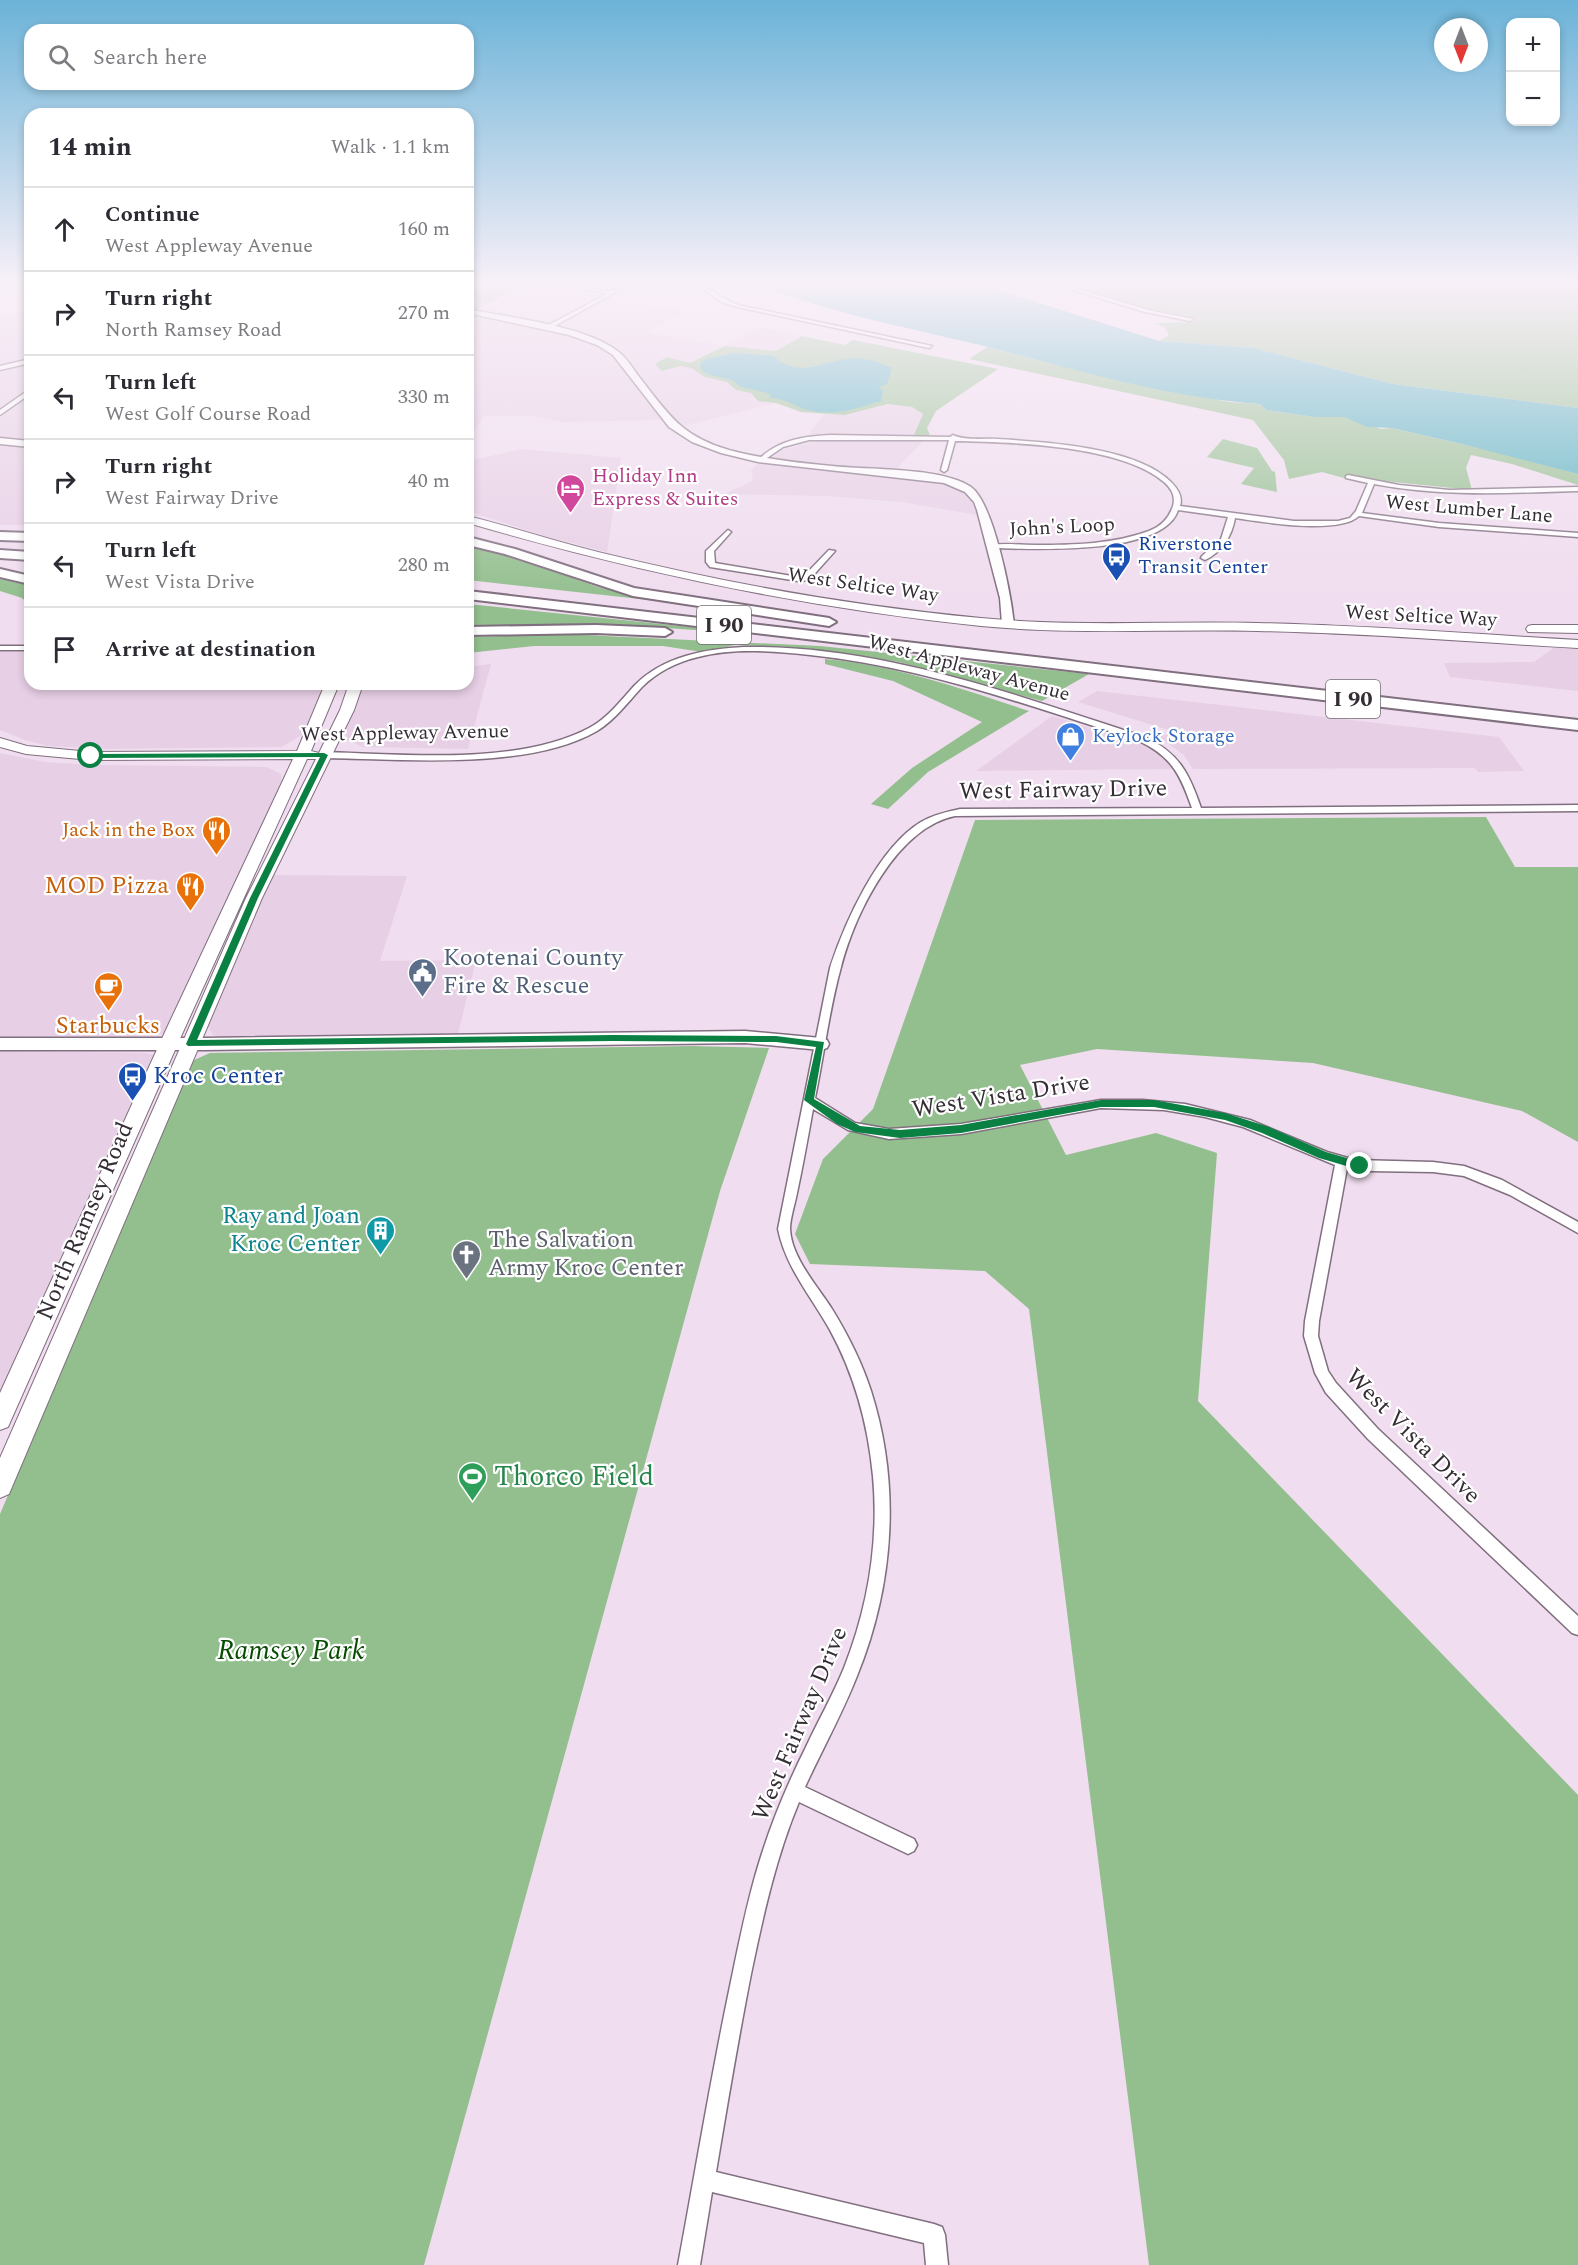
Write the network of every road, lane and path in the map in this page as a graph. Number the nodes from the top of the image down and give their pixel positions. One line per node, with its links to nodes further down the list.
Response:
1 (645, 391): 7 (street)
2 (24, 395): 3 (street)
3 (0, 413)
4 (953, 437): 7 (street); 8 (street); 13 (street)
5 (0, 441): 6 (street)
6 (24, 443)
7 (762, 459): 23 (street)
8 (944, 470)
9 (1348, 477): 10 (street)
10 (1371, 483): 11 (street); 15 (street)
11 (1575, 489): 12 (street)
12 (1578, 496)
13 (1178, 508): 14 (street); 23 (street, John's Loop)
14 (1232, 514): 15 (street); 28 (street)
15 (1358, 514): 18 (street, West Lumber Lane)
16 (474, 521): 33 (main road, West Seltice Way)
17 (728, 532): 25 (street)
18 (1578, 535)
19 (0, 537): 20 (highway)
20 (24, 537)
21 (474, 542): 37 (highway)
22 (0, 545): 24 (highway)
23 (993, 546): 33 (street)
24 (24, 547)
25 (831, 551)
26 (0, 554): 27 (highway)
27 (24, 556)
28 (1205, 558)
29 (0, 573): 30 (highway)
30 (24, 579)
31 (474, 586): 37 (highway, I 90)
32 (474, 596): 41 (highway, I 90)
33 (1008, 624): 34 (main road, West Seltice Way)
34 (1262, 628): 35 (main road, West Seltice Way); 38 (main road, West Seltice Way)
35 (1578, 629)
36 (474, 632): 41 (highway, I 90)
37 (932, 639): 44 (highway, I 90)
38 (1578, 644)
39 (0, 648): 40 (street)
40 (24, 648)
41 (981, 655): 45 (highway, I 90)
42 (330, 690): 47 (main road, North Ramsey Road)
43 (354, 690): 48 (main road, North Ramsey Road)
44 (1578, 712)
45 (1578, 725)
46 (0, 742): 47 (main road, West Appleway Avenue)
47 (303, 755): 48 (main road, West Appleway Avenue); 52 (main road, North Ramsey Road)
48 (324, 755): 50 (street, West Appleway Avenue); 53 (main road, North Ramsey Road)
49 (1578, 808): 50 (street, West Fairway Drive)
50 (1198, 811): 54 (street, West Fairway Drive)
51 (0, 1044): 52 (street)
52 (168, 1044): 53 (street); 58 (main road, North Ramsey Road)
53 (191, 1044): 54 (street); 59 (main road, North Ramsey Road)
54 (821, 1044): 55 (street, West Fairway Drive)
55 (809, 1100): 56 (street, West Vista Drive); 61 (street, West Fairway Drive)
56 (1342, 1162): 57 (street, West Vista Drive); 60 (street, West Vista Drive)
57 (1578, 1228)
58 (0, 1419)
59 (0, 1486)
60 (1578, 1627)
61 (794, 1791): 62 (street); 63 (street, West Fairway Drive)
62 (908, 1845)
63 (704, 2180): 64 (street, West Fairway Drive); 65 (street)
64 (689, 2265)
65 (936, 2265)

